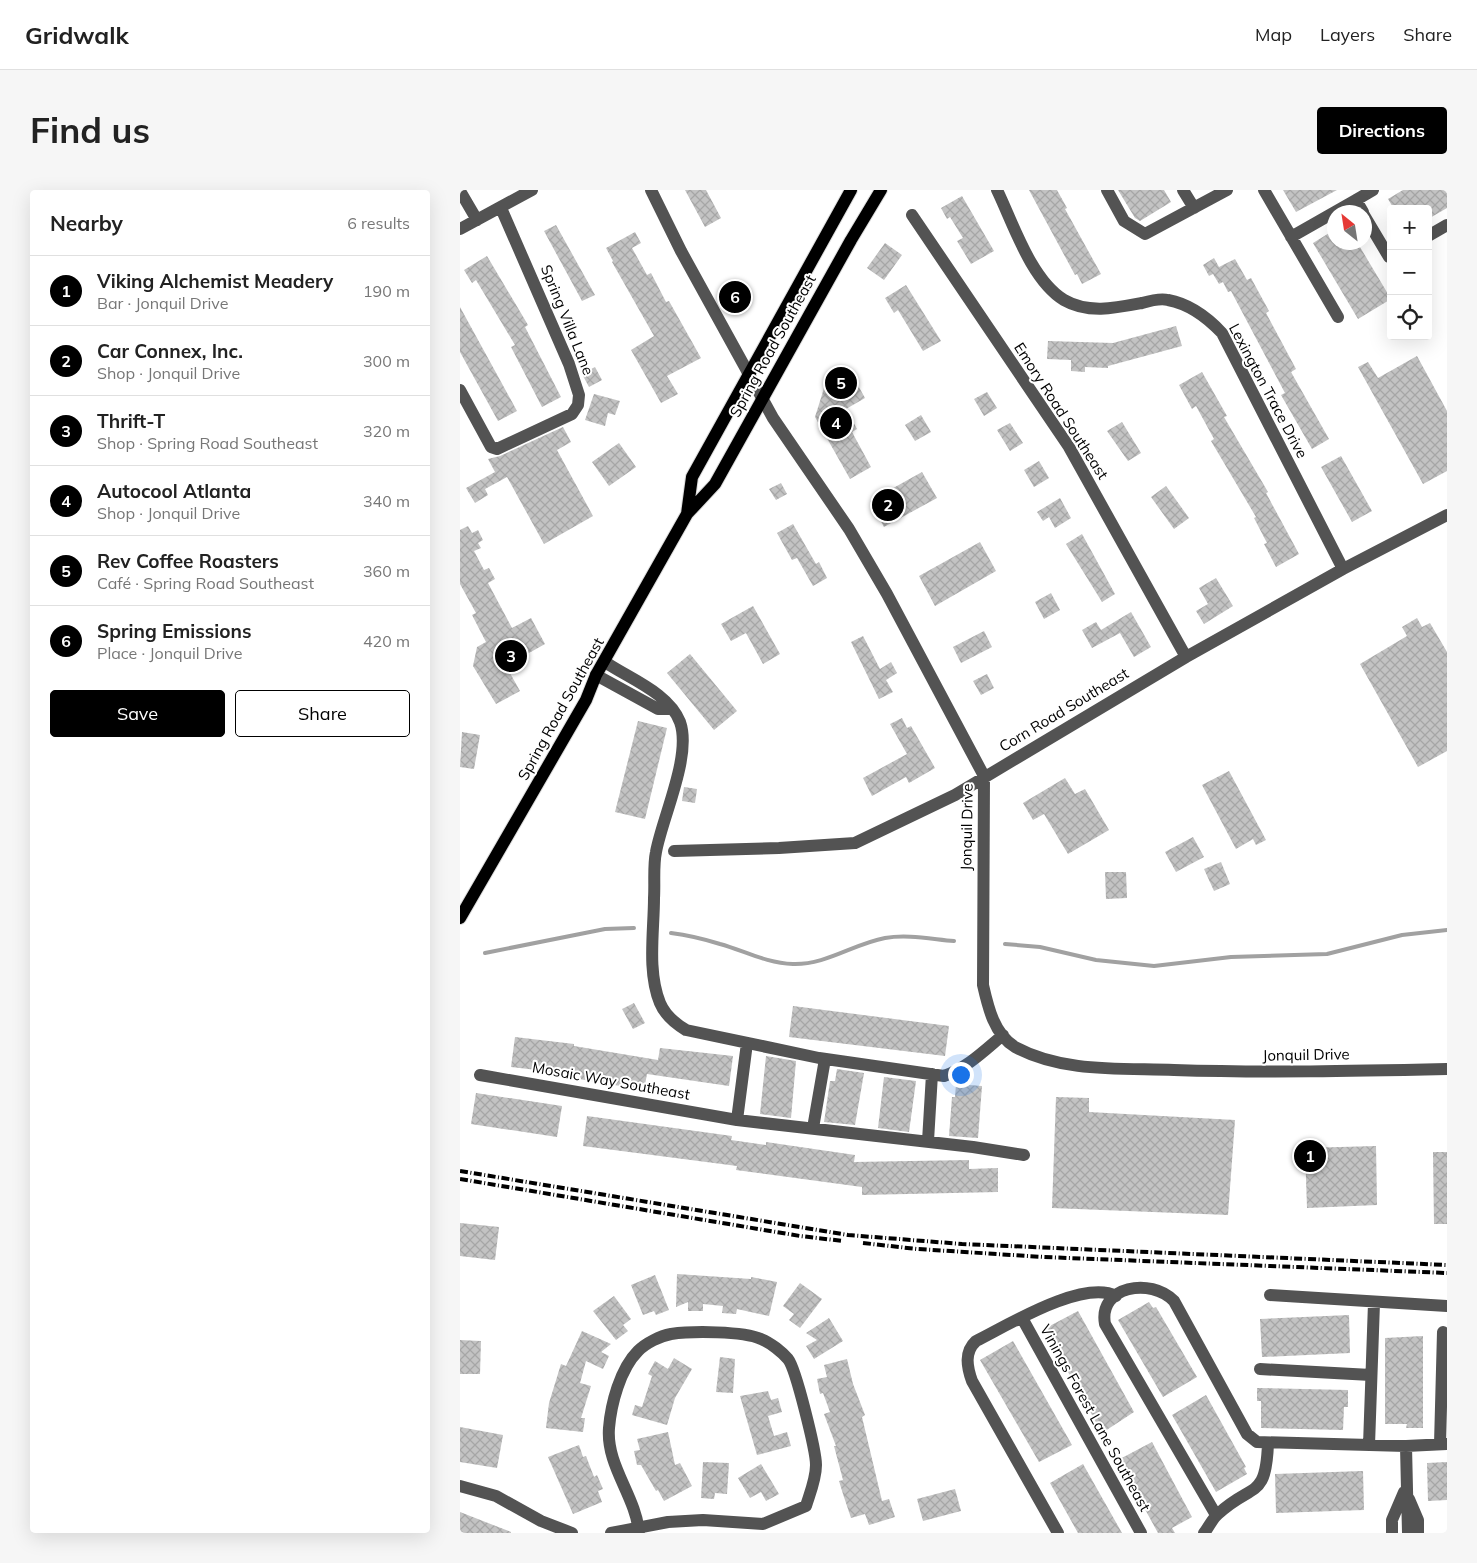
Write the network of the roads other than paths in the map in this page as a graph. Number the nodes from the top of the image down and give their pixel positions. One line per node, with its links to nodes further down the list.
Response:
1 (532, 190): 14 (street)
2 (651, 190): 25 (street, Jonquil Drive)
3 (851, 190): 25 (main road, Spring Road Southeast)
4 (881, 190): 27 (main road, Spring Road Southeast)
5 (997, 190): 30 (street, Lexington Trace Drive)
6 (1107, 190): 15 (street)
7 (1183, 190): 15 (street)
8 (1226, 190): 15 (street)
9 (1264, 190): 22 (street)
10 (1373, 190): 12 (street)
11 (460, 191): 17 (street)
12 (1356, 200): 13 (street); 22 (street)
13 (1359, 205)
14 (501, 208): 17 (street); 26 (street, Spring Villa Lane)
15 (1194, 208)
16 (912, 215): 31 (street, Emory Road Southeast)
17 (477, 220): 20 (street)
18 (1447, 225): 21 (street)
19 (1372, 228): 23 (street)
20 (460, 229)
21 (1432, 234)
22 (1291, 237): 24 (street)
23 (1387, 254)
24 (1338, 317)
25 (749, 373): 27 (street, Jonquil Drive); 28 (main road, Spring Road Southeast)
26 (460, 390)
27 (763, 399): 28 (main road, Spring Road Southeast); 35 (street, Jonquil Drive)
28 (687, 514): 32 (main road, Spring Road Southeast)
29 (1447, 515): 30 (street, Corn Road Southeast)
30 (1343, 569): 31 (street, Corn Road Southeast)
31 (1186, 656): 35 (street, Corn Road Southeast)
32 (605, 662): 33 (main road, Spring Road Southeast); 34 (street)
33 (596, 676): 34 (street); 37 (main road, Spring Road Southeast)
34 (670, 709): 39 (street)
35 (984, 776): 36 (street, Corn Road Southeast); 38 (street, Jonquil Drive)
36 (674, 851)
37 (460, 918)
38 (1003, 1035): 41 (street, Jonquil Drive); 42 (street)
39 (747, 1043): 40 (street); 44 (street)
40 (825, 1058): 42 (street); 45 (street)
41 (1447, 1069)
42 (932, 1074): 46 (street)
43 (480, 1075): 44 (street, Mosaic Way Southeast)
44 (737, 1120): 45 (street, Mosaic Way Southeast)
45 (813, 1128): 46 (street, Mosaic Way Southeast)
46 (928, 1142): 47 (street, Mosaic Way Southeast)
47 (1024, 1156)
48 (1270, 1295): 50 (street)
49 (1116, 1296): 52 (street, Vinings Forest Lane Southeast); 57 (street); 63 (street)
50 (1374, 1303): 51 (street); 55 (street)
51 (1447, 1306)
52 (1022, 1318): 67 (street, Vinings Forest Lane Southeast); 68 (street, Vinings Forest Lane Southeast)
53 (1443, 1332): 56 (street)
54 (1260, 1369): 55 (street)
55 (1371, 1375): 59 (street)
56 (1444, 1378): 58 (street)
57 (1268, 1443): 59 (street); 63 (street)
58 (1443, 1444): 60 (street)
59 (1369, 1445): 60 (street)
60 (1406, 1446): 62 (street)
61 (460, 1486): 65 (street)
62 (1405, 1490): 70 (street); 71 (street); 72 (street)
63 (1216, 1515): 69 (street)
64 (639, 1530): 64 (street); 66 (street)
65 (572, 1533)
66 (611, 1533)
67 (1058, 1533)
68 (1140, 1533)
69 (1204, 1533)
70 (1392, 1533)
71 (1408, 1533)
72 (1418, 1533)

